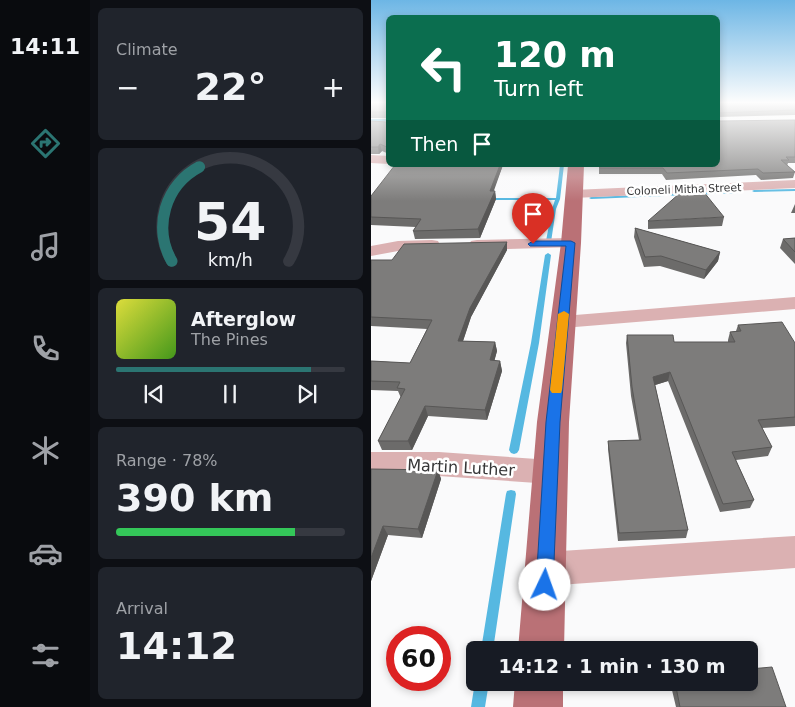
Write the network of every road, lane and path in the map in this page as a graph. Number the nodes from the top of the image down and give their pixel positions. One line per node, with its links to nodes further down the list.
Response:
1 (371, 160): 2 (street)
2 (386, 160)
3 (575, 179): 4 (street, Coloneli Mitha Street); 5 (main road)
4 (795, 184)
5 (571, 243): 7 (street); 10 (main road)
6 (446, 245): 8 (street)
7 (465, 245)
8 (371, 250)
9 (795, 303): 10 (street)
10 (563, 322): 12 (main road)
11 (371, 464): 12 (street, Martin Luther)
12 (551, 472): 14 (main road)
13 (795, 552): 14 (street)
14 (545, 569): 15 (main road)
15 (541, 641)
16 (539, 691): 17 (main road)
17 (538, 707)

